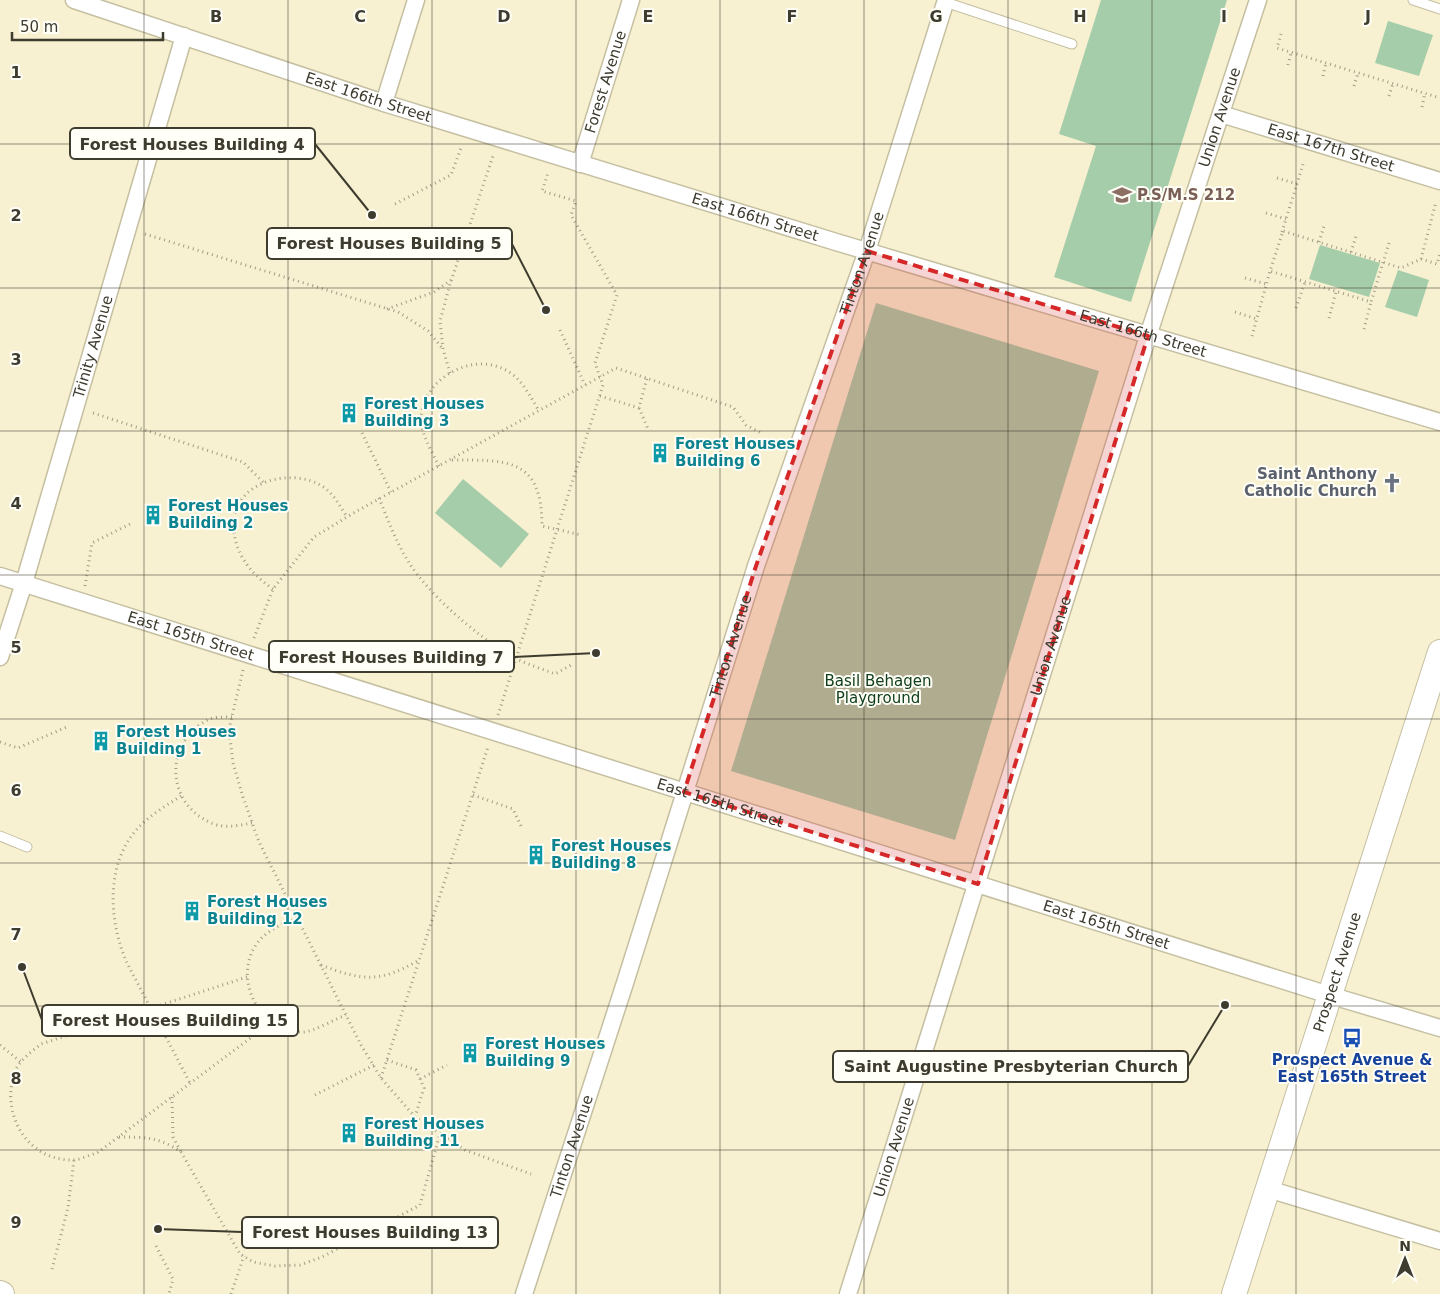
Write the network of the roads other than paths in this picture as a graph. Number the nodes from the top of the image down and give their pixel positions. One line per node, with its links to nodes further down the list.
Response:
1 (74, 0): 8 (street, East 166th Street)
2 (416, 0): 10 (street)
3 (631, 0): 12 (street, Forest Avenue)
4 (1258, 0): 11 (street, Union Avenue)
5 (1413, 0): 7 (lane)
6 (945, 1): 9 (lane); 14 (street, Tinton Avenue)
7 (1440, 9)
8 (184, 36): 10 (street, East 166th Street); 18 (street, Trinity Avenue)
9 (1072, 44)
10 (384, 104): 12 (street, East 166th Street)
11 (1221, 114): 13 (street, East 167th Street); 15 (street, Union Avenue)
12 (580, 164): 14 (street, East 166th Street)
13 (1440, 181)
14 (867, 251): 15 (street, East 166th Street); 21 (street, Tinton Avenue)
15 (1148, 336): 16 (street, East 166th Street); 24 (street, Union Avenue)
16 (1440, 422)
17 (0, 576): 18 (street, East 165th Street)
18 (24, 583): 20 (street, Trinity Avenue); 21 (street, East 165th Street)
19 (1440, 652): 25 (street, Prospect Avenue)
20 (0, 657)
21 (684, 792): 24 (street, East 165th Street); 29 (street, Tinton Avenue)
22 (0, 836): 23 (lane)
23 (27, 846)
24 (978, 884): 25 (street, East 165th Street); 30 (street, Union Avenue)
25 (1329, 995): 26 (street, East 165th Street); 27 (street, Prospect Avenue)
26 (1440, 1028)
27 (1268, 1188): 28 (street); 31 (street, Prospect Avenue)
28 (1440, 1241)
29 (524, 1294)
30 (848, 1294)
31 (1234, 1294)

